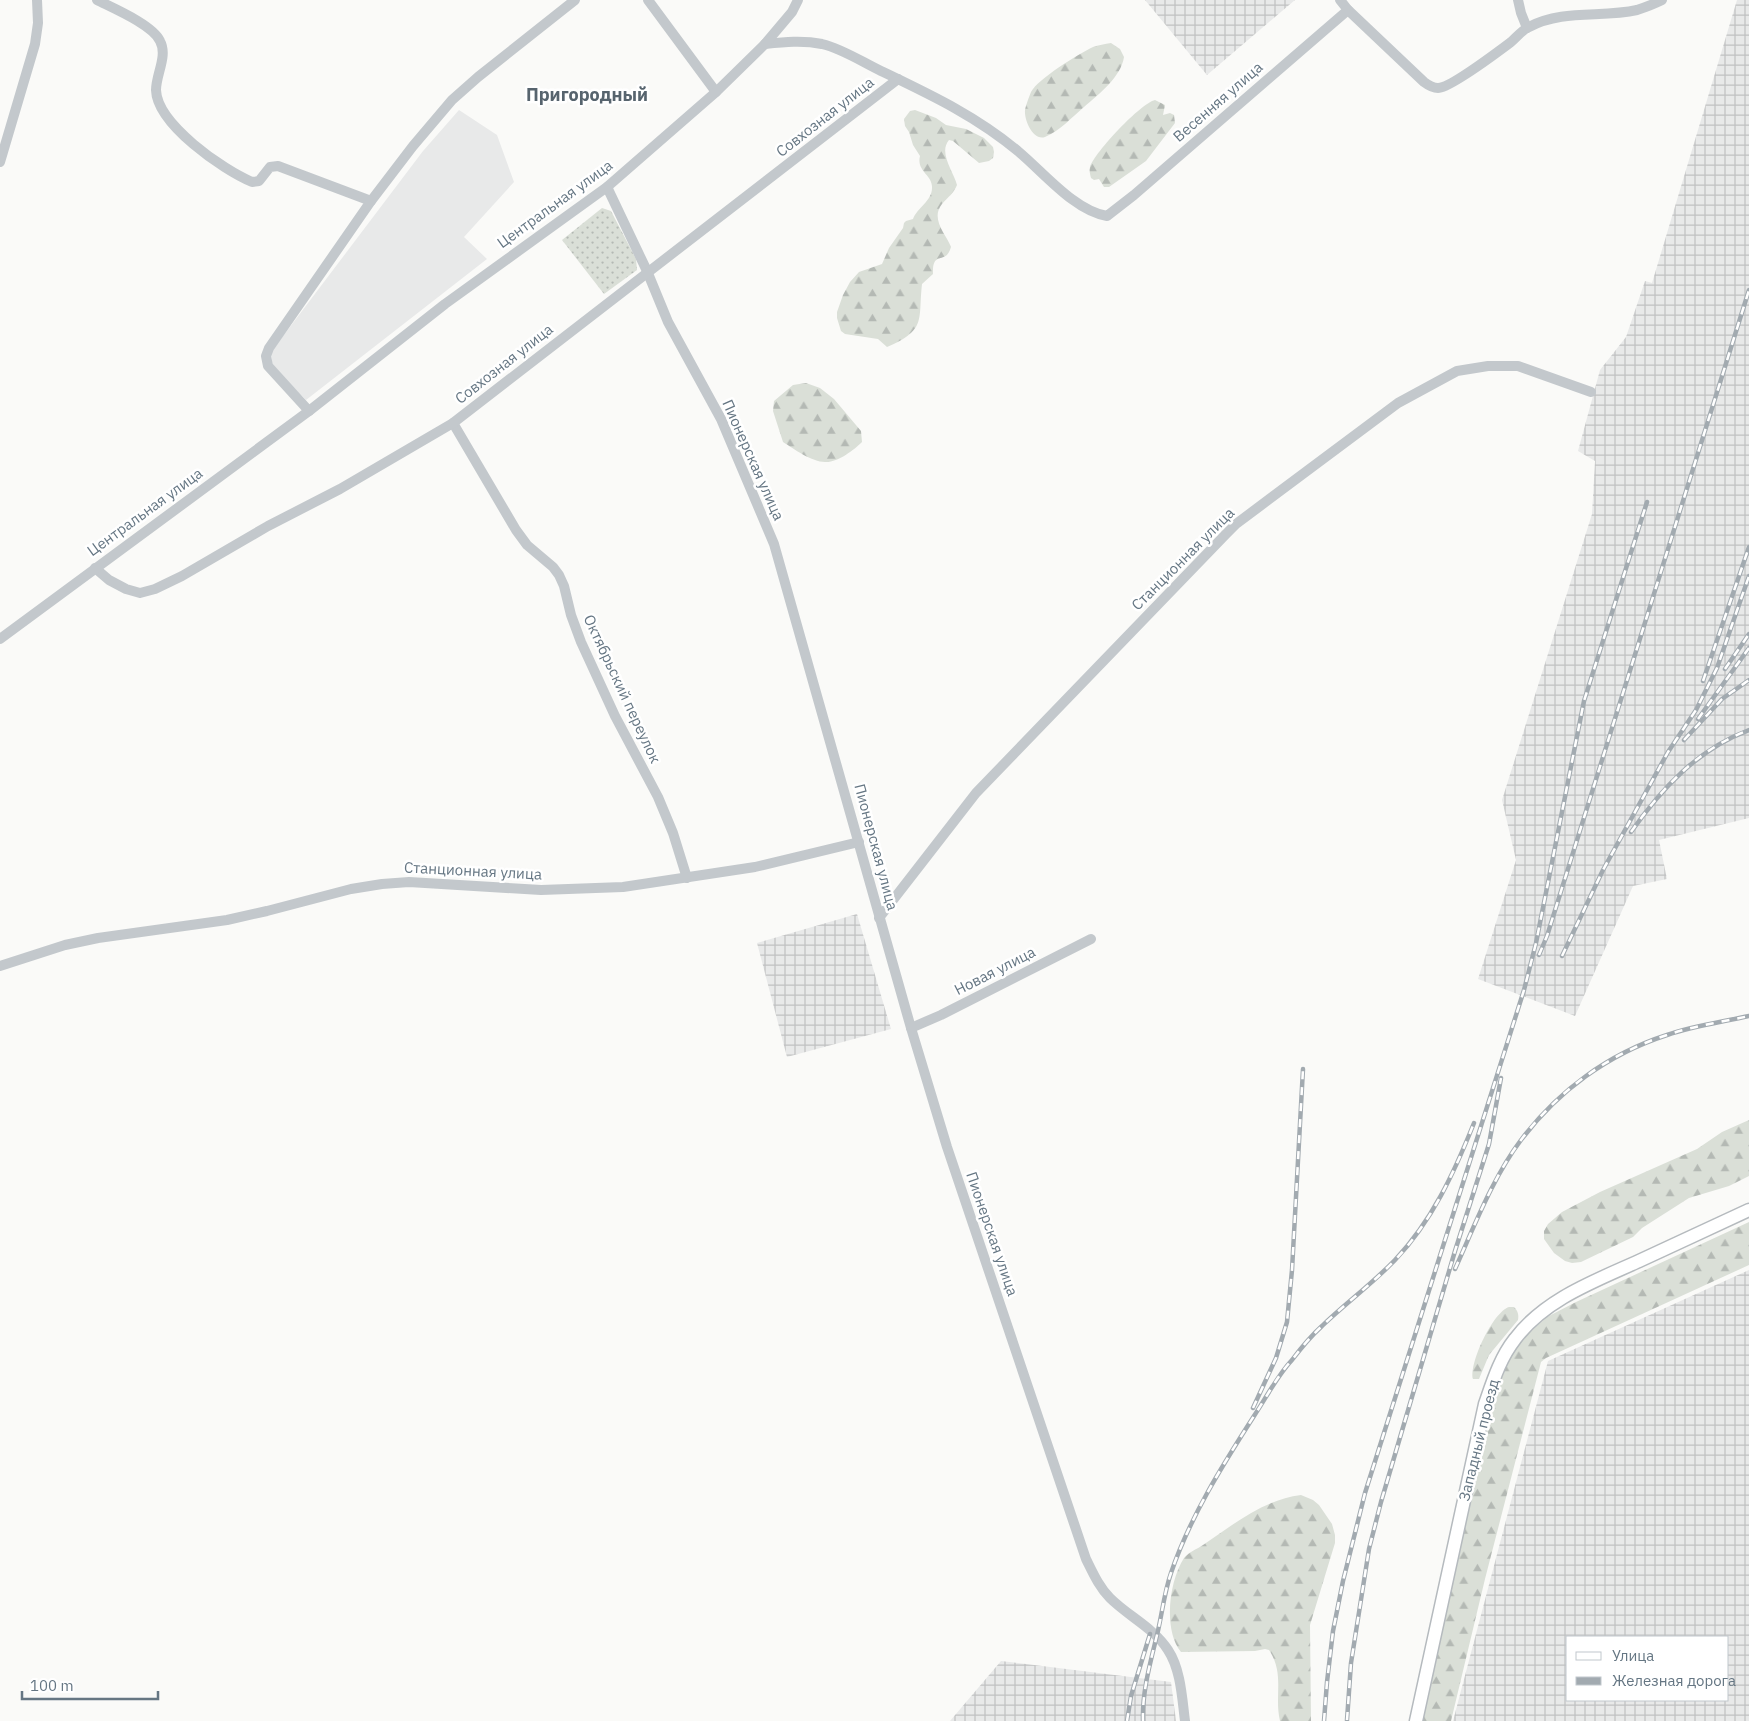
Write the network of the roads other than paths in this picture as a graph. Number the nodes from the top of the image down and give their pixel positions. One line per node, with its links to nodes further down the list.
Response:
1 (37, 0): 14 (street)
2 (97, 0): 16 (street)
3 (575, 0): 16 (street)
4 (648, 0): 13 (street)
5 (798, 0): 11 (street, Центральная улица)
6 (1340, 0): 9 (street)
7 (1518, 0): 10 (street)
8 (1662, 0): 10 (street)
9 (1348, 10): 10 (street); 12 (street, Весенняя улица)
10 (1527, 28)
11 (765, 44): 12 (street); 13 (street, Центральная улица)
12 (898, 78): 17 (street, Совхозная улица)
13 (716, 92): 15 (street, Центральная улица)
14 (0, 162)
15 (607, 187): 17 (street, Пионерская улица); 19 (street, Центральная улица)
16 (371, 201): 19 (street)
17 (647, 271): 20 (street, Совхозная улица); 23 (street, Пионерская улица)
18 (1590, 392): 25 (street, Станционная улица)
19 (309, 411): 21 (street, Центральная улица)
20 (452, 423): 21 (street, Совхозная улица); 24 (street, Октябрьский переулок)
21 (95, 568): 22 (street, Центральная улица)
22 (0, 638)
23 (859, 842): 24 (street, Станционная улица); 25 (street, Пионерская улица)
24 (687, 878): 27 (street, Станционная улица)
25 (879, 918): 28 (street, Пионерская улица)
26 (1092, 939): 28 (street, Новая улица)
27 (0, 966)
28 (911, 1028): 30 (street, Пионерская улица)
29 (1749, 1210): 31 (main road, Западный проезд)
30 (1185, 1721)
31 (1416, 1721)

